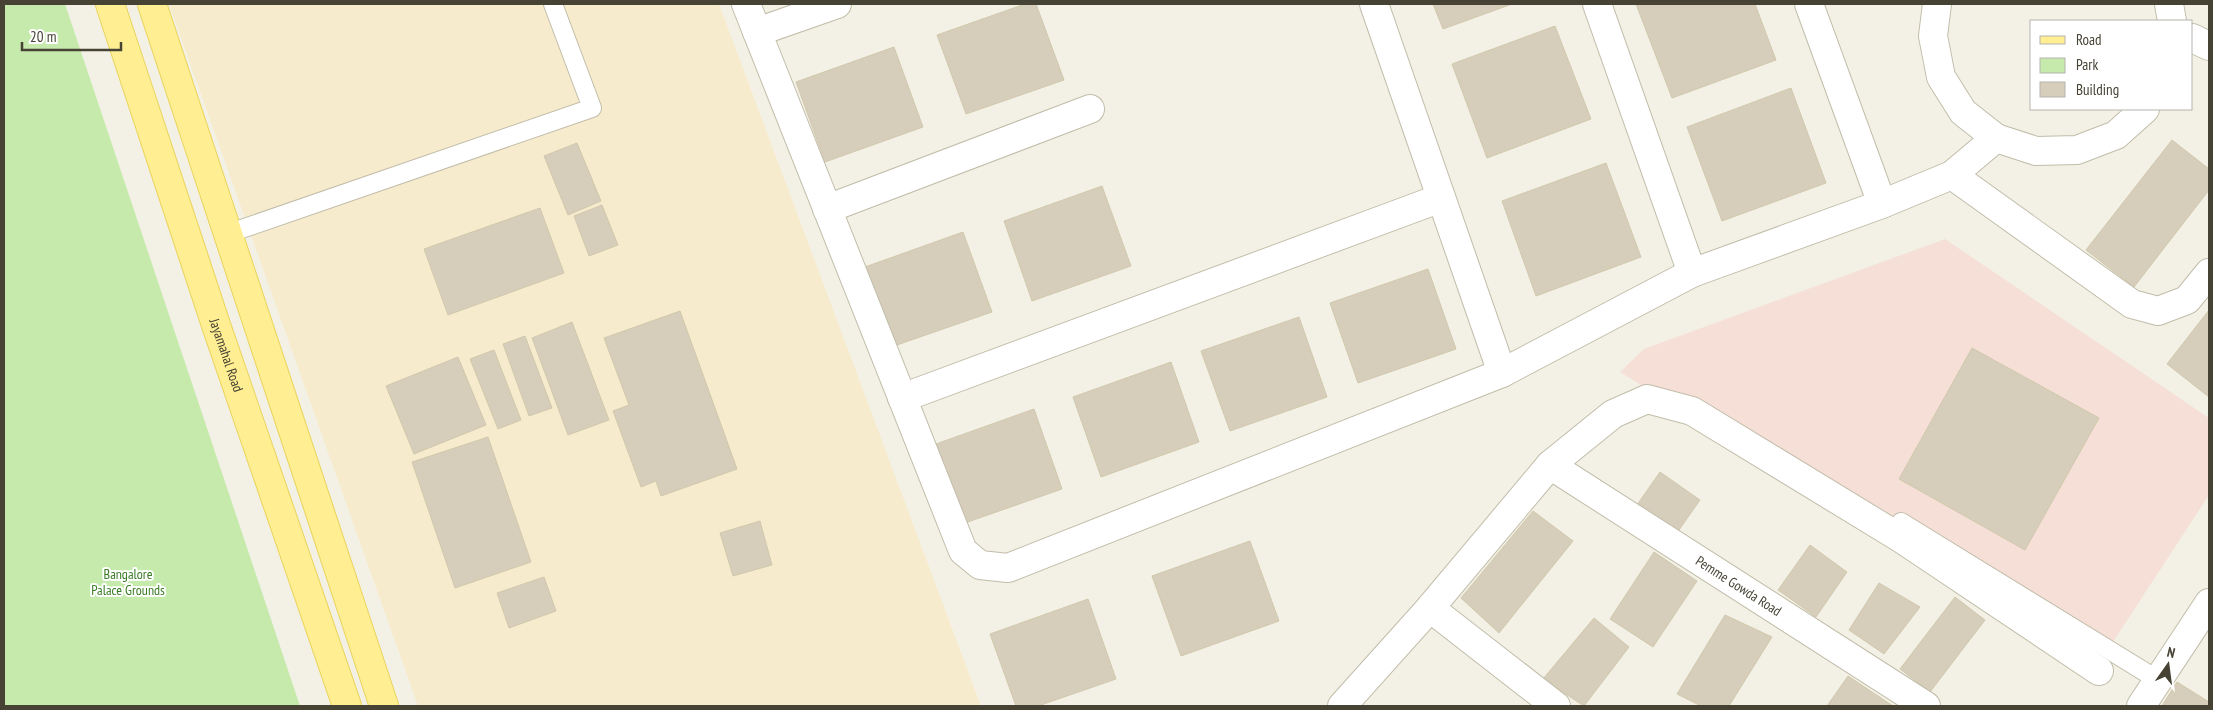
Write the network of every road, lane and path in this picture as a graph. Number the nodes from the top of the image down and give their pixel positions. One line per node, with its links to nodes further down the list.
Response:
1 (110, 4): 34 (main road, Jayamahal Road)
2 (152, 4): 22 (main road)
3 (554, 4): 22 (lane)
4 (746, 4): 12 (street)
5 (837, 4): 12 (street)
6 (1374, 4): 19 (street)
7 (1597, 4): 24 (street)
8 (1809, 4): 20 (street)
9 (1937, 4): 17 (street)
10 (2169, 4): 11 (street)
11 (2172, 20)
12 (757, 32): 21 (street)
13 (2193, 38): 14 (street)
14 (2209, 46)
15 (1090, 110): 21 (street)
16 (2144, 110): 17 (street)
17 (1996, 138): 18 (street)
18 (1952, 175): 20 (street); 23 (street)
19 (1441, 198): 25 (street); 26 (street)
20 (1882, 204): 24 (street)
21 (827, 209): 26 (street)
22 (227, 234): 35 (main road)
23 (2209, 272)
24 (1692, 273): 25 (street)
25 (1502, 373): 26 (street)
26 (902, 398)
27 (1550, 465): 30 (street); 31 (street); 33 (street, Pemme Gowda Road)
28 (1901, 522): 32 (lane)
29 (2209, 603): 32 (street)
30 (1430, 608): 36 (street); 37 (street)
31 (2099, 671)
32 (2158, 680): 38 (street)
33 (1917, 704)
34 (347, 706)
35 (384, 706)
36 (1342, 706)
37 (1556, 706)
38 (2141, 706)

